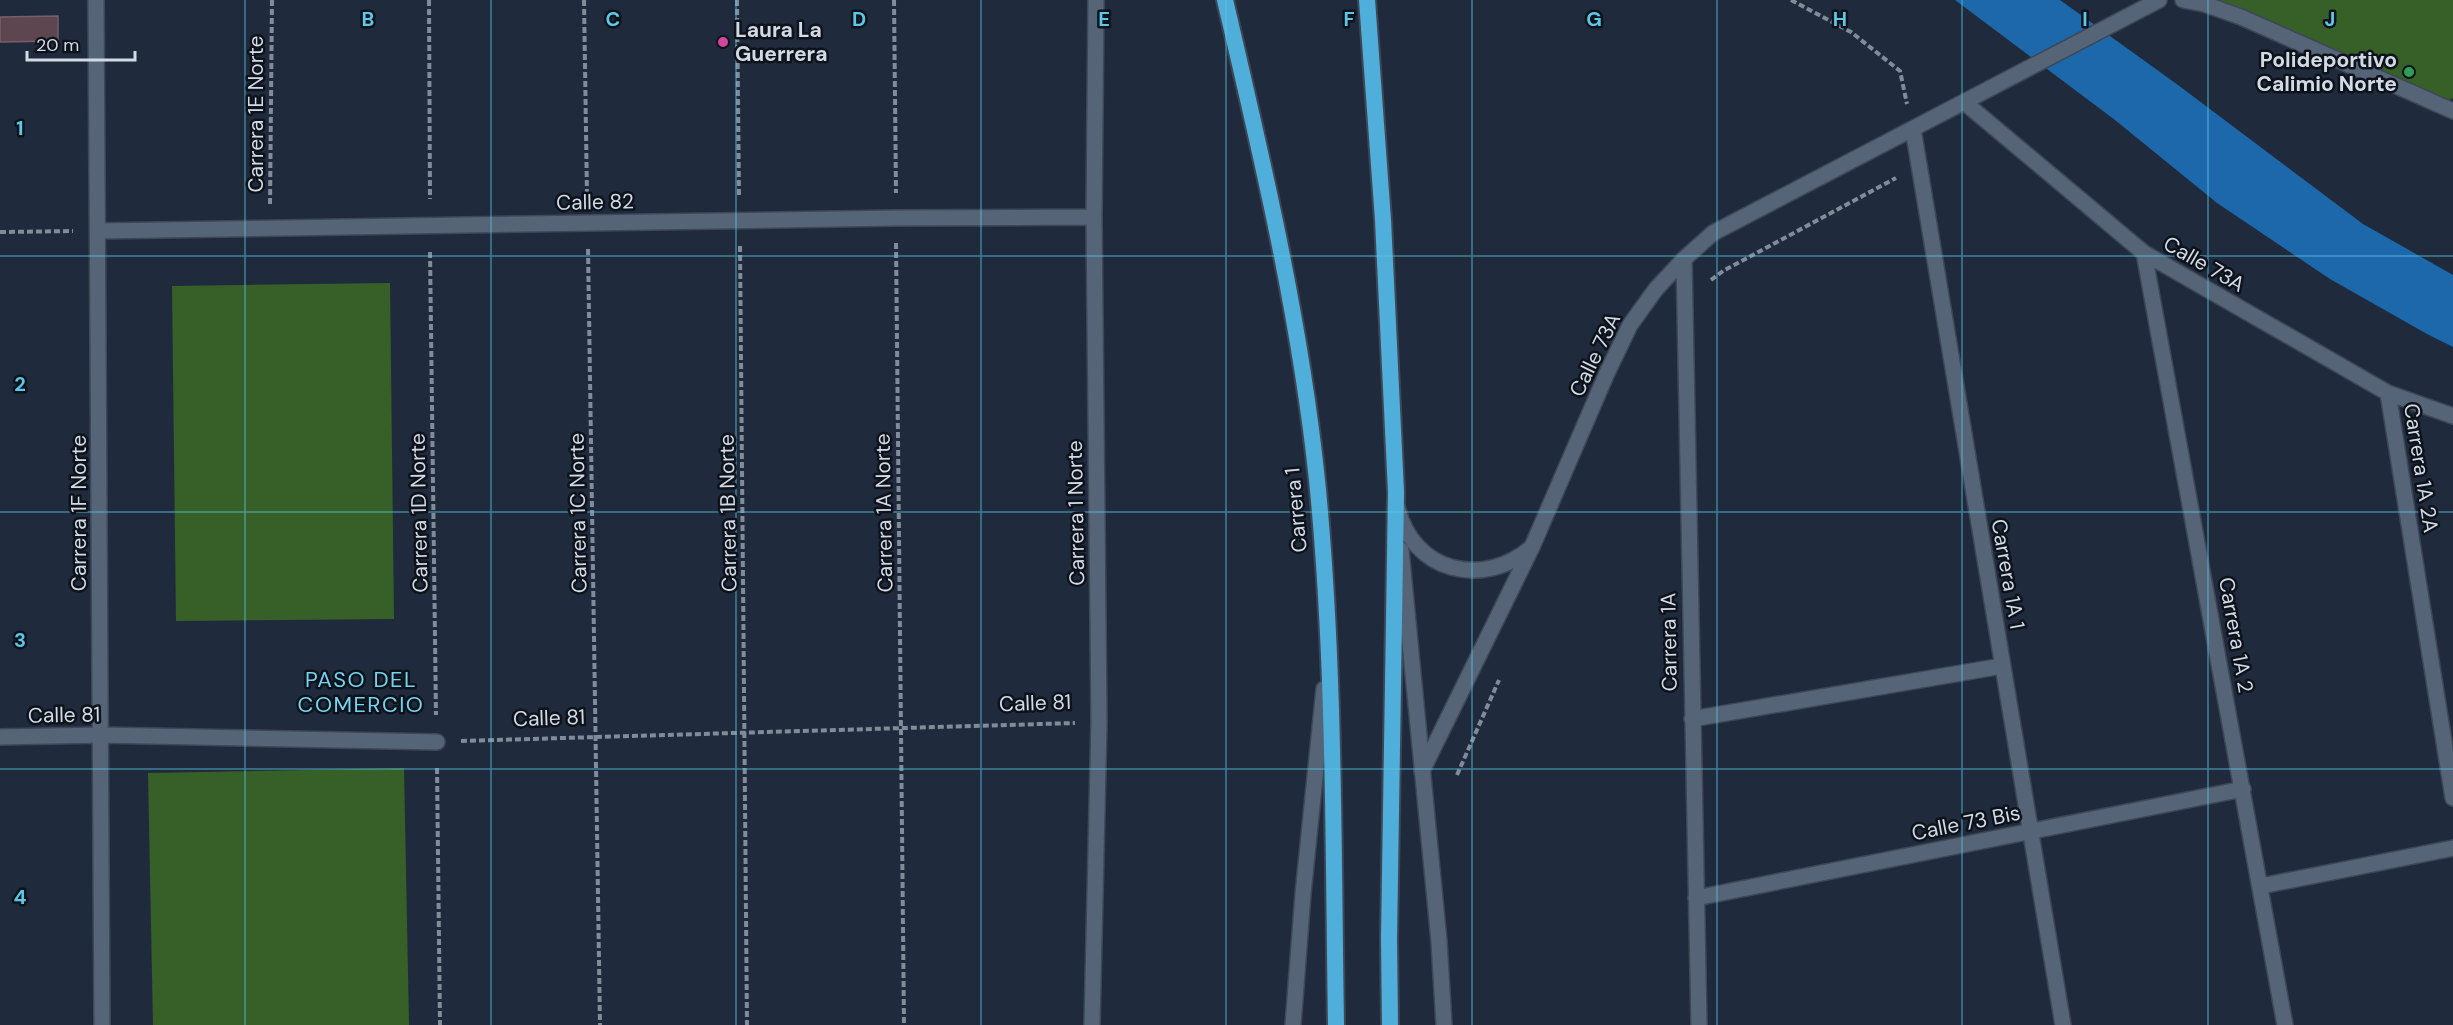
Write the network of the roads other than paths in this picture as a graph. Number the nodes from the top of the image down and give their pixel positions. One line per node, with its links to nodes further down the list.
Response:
1 (96, 0): 13 (street, Carrera 1F Norte)
2 (1096, 0): 12 (street, Carrera 1 Norte)
3 (1225, 0): 20 (highway, Carrera 1)
4 (1367, 0): 18 (highway)
5 (2159, 0): 8 (street, Calle 73A)
6 (2183, 0): 9 (street)
7 (2453, 98): 9 (street)
8 (1964, 102): 11 (street, Calle 73A); 14 (street, Calle 73A)
9 (2438, 105): 10 (street)
10 (2453, 111)
11 (1913, 129): 15 (street, Calle 73A); 21 (street, Carrera 1A 1)
12 (1094, 217): 13 (street, Calle 82); 34 (street, Carrera 1 Norte)
13 (98, 231): 23 (street, Carrera 1F Norte)
14 (2144, 253): 16 (street, Calle 73A); 27 (street, Carrera 1A 2)
15 (1684, 259): 19 (street, Calle 73A); 22 (street, Carrera 1A)
16 (2388, 393): 17 (street, Calle 73A); 28 (street, Carrera 1A 2A)
17 (2453, 416)
18 (1396, 492): 19 (street); 26 (street); 37 (highway)
19 (1532, 547): 26 (street, Calle 73A)
20 (1329, 641): 35 (street); 36 (highway, Carrera 1)
21 (2002, 666): 22 (street); 29 (street, Carrera 1A 1)
22 (1692, 719): 32 (street, Carrera 1A)
23 (101, 735): 24 (street, Calle 81); 25 (street, Calle 81); 33 (street, Carrera 1F Norte)
24 (0, 737)
25 (437, 742)
26 (1422, 771): 38 (street)
27 (2243, 789): 29 (street, Calle 73 Bis); 31 (street, Carrera 1A 2)
28 (2453, 798)
29 (2030, 831): 32 (street, Calle 73 Bis); 40 (street, Carrera 1A 1)
30 (2453, 848): 31 (street)
31 (2261, 886): 41 (street, Carrera 1A 2)
32 (1696, 898): 39 (street, Carrera 1A)
33 (102, 1025)
34 (1092, 1025)
35 (1293, 1025)
36 (1336, 1025)
37 (1390, 1025)
38 (1444, 1025)
39 (1699, 1025)
40 (2063, 1025)
41 (2285, 1025)

